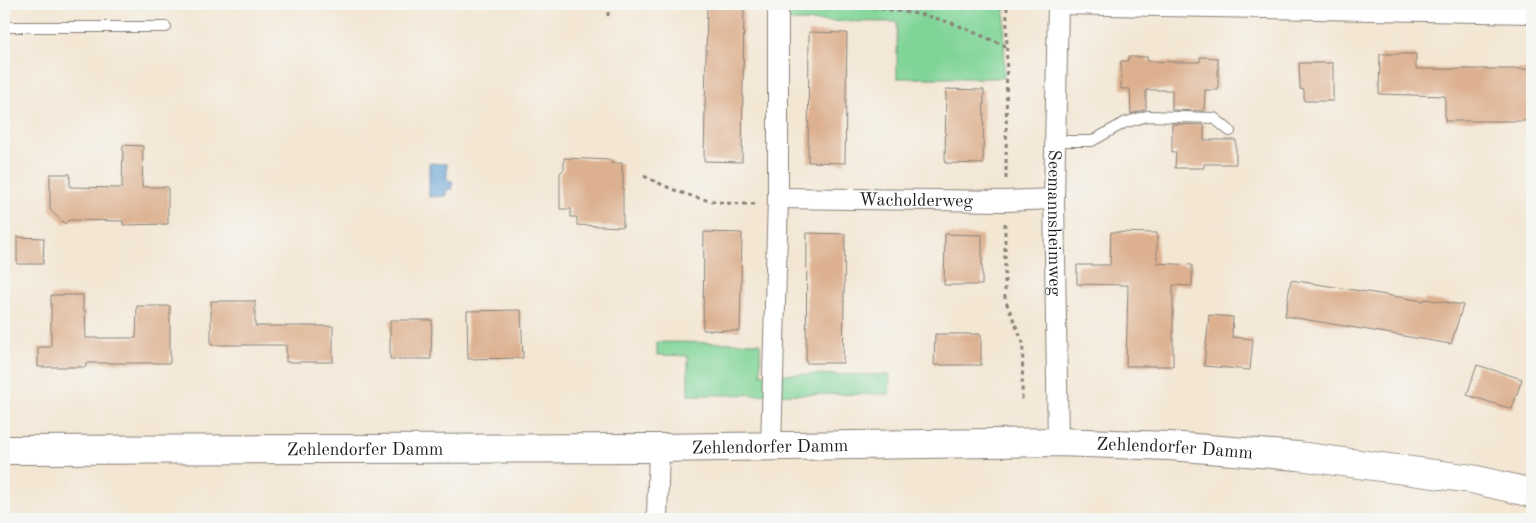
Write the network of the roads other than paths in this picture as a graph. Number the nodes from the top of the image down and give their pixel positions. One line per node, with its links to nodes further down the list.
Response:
1 (778, 4): 9 (street)
2 (1058, 4): 3 (street); 7 (street, Seemannsheimweg)
3 (1532, 13)
4 (4, 27): 5 (lane)
5 (166, 27)
6 (1230, 131): 7 (lane)
7 (1056, 141): 8 (street, Seemannsheimweg)
8 (1054, 199): 9 (street, Wacholderweg); 10 (street, Seemannsheimweg)
9 (778, 201): 11 (street)
10 (1058, 442): 11 (main road, Zehlendorfer Damm); 14 (main road, Zehlendorfer Damm)
11 (771, 447): 12 (main road, Zehlendorfer Damm)
12 (659, 448): 13 (main road, Zehlendorfer Damm); 15 (street)
13 (4, 450)
14 (1532, 493)
15 (657, 519)

